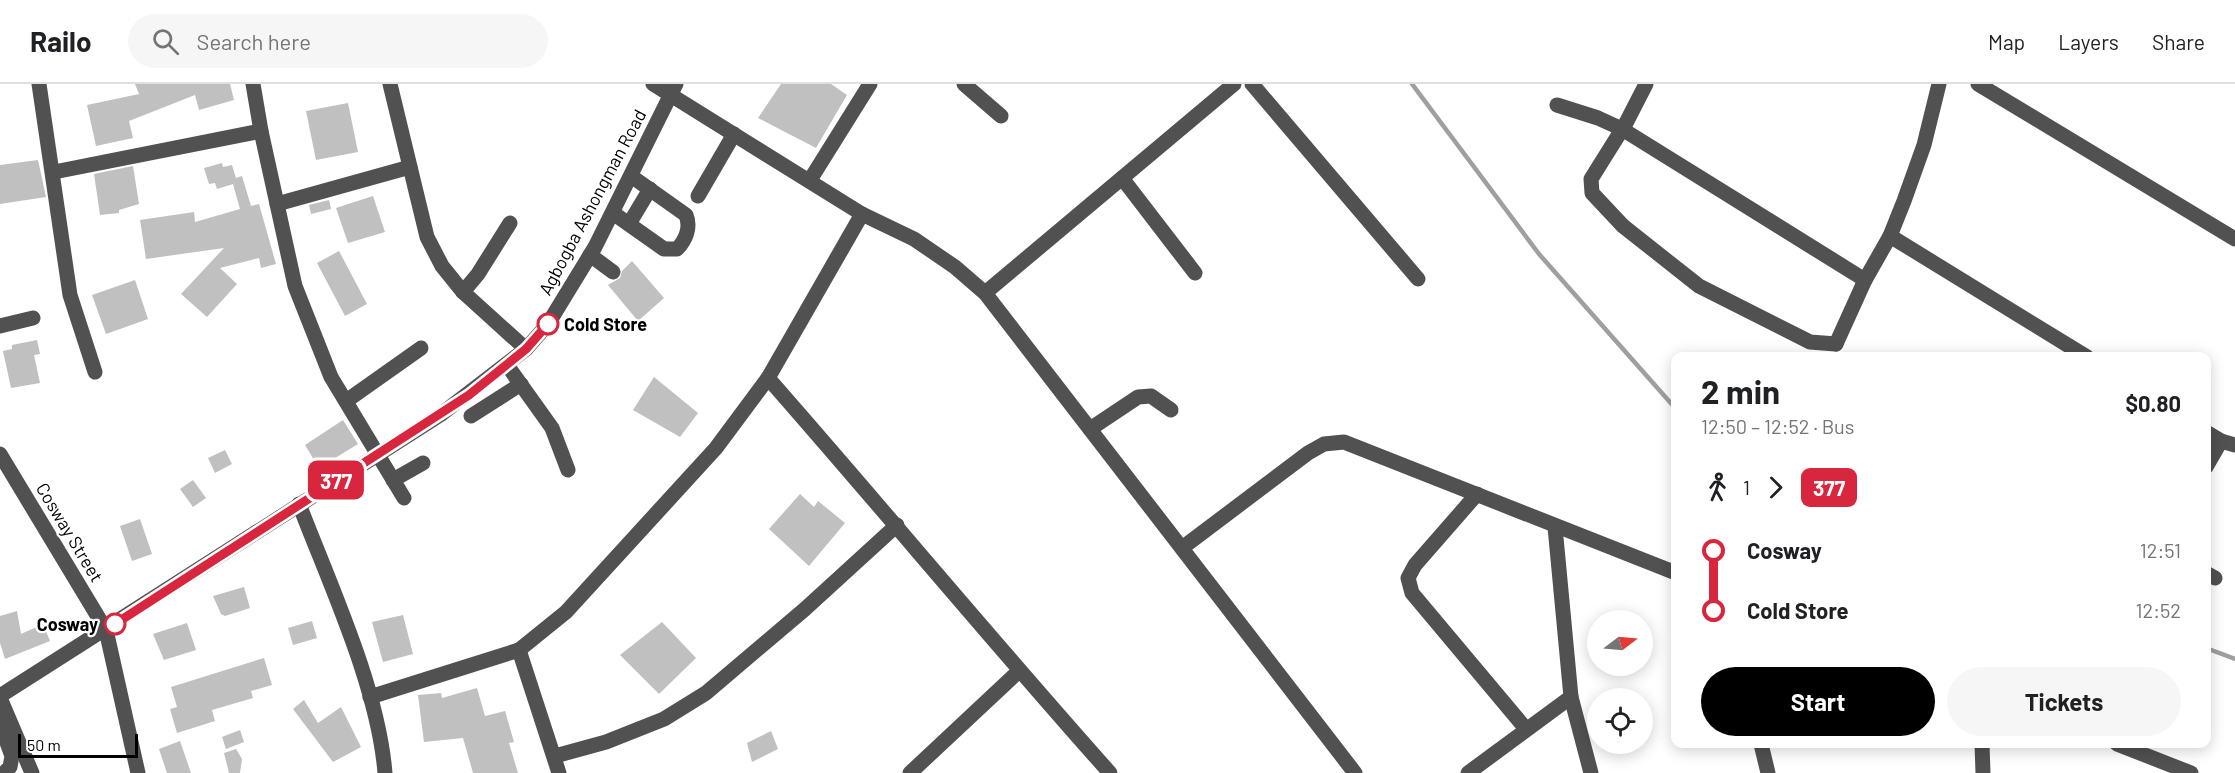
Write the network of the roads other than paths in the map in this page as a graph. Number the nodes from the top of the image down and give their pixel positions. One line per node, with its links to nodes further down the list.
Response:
1 (39, 84): 19 (street)
2 (253, 84): 16 (street)
3 (390, 84): 18 (street)
4 (653, 84): 12 (street)
5 (870, 84): 22 (street)
6 (964, 84): 14 (street)
7 (1234, 84): 21 (street)
8 (1252, 84): 35 (street)
9 (1646, 84): 15 (street)
10 (1939, 84): 30 (street)
11 (1982, 85): 31 (street)
12 (674, 89): 17 (street); 20 (street, Agbogba Ashongman Road)
13 (1557, 105): 15 (street)
14 (1000, 116)
15 (1622, 129): 36 (street); 43 (street)
16 (261, 131): 19 (street); 25 (street)
17 (734, 134): 22 (street); 24 (street)
18 (410, 167): 25 (street); 37 (street)
19 (54, 172): 46 (street)
20 (631, 176): 23 (street); 26 (street, Agbogba Ashongman Road)
21 (1122, 178): 34 (street); 38 (street)
22 (810, 180): 27 (street)
23 (650, 189): 29 (street); 29 (street)
24 (698, 196)
25 (277, 204): 49 (street)
26 (613, 213): 29 (street); 32 (street, Agbogba Ashongman Road)
27 (862, 214): 38 (street); 47 (street)
28 (510, 223): 37 (street)
29 (629, 224)
30 (1890, 236): 36 (street); 44 (street)
31 (2235, 239)
32 (590, 255): 33 (street); 42 (street, Agbogba Ashongman Road)
33 (613, 272)
34 (1195, 273)
35 (1418, 279)
36 (1865, 280): 43 (street)
37 (463, 292): 42 (street)
38 (985, 293): 52 (street)
39 (33, 318): 40 (street)
40 (0, 326)
41 (421, 348): 49 (street)
42 (526, 349): 45 (street, Agbogba Ashongman Road)
43 (1839, 351)
44 (2079, 352)
45 (507, 365): 48 (street); 56 (street, Agbogba Ashongman Road)
46 (95, 372)
47 (768, 378): 64 (street); 69 (street)
48 (521, 384): 51 (street); 59 (street)
49 (346, 401): 56 (street)
50 (1171, 410): 52 (street)
51 (471, 416)
52 (1089, 429): 66 (street)
53 (2211, 434): 54 (street)
54 (2228, 443): 57 (street)
55 (0, 454): 68 (street, Cosway Street)
56 (378, 454): 60 (street); 63 (street, Agbogba Ashongman Road)
57 (2211, 461)
58 (423, 463): 60 (street)
59 (568, 470)
60 (393, 480): 62 (street)
61 (1477, 494): 65 (street); 66 (street); 75 (street)
62 (404, 498)
63 (299, 504): 68 (street, Agbogba Ashongman Road); 72 (street)
64 (897, 525): 70 (street); 79 (street)
65 (1555, 527): 67 (street); 73 (street)
66 (1182, 548): 87 (street)
67 (1671, 571)
68 (106, 630): 71 (street, Agbogba Ashongman Road); 82 (street, Cosway Street)
69 (519, 650): 72 (street); 79 (street)
70 (1019, 671): 85 (street); 86 (street)
71 (0, 697): 81 (street)
72 (370, 697): 83 (street)
73 (1571, 697): 75 (street); 89 (street)
74 (0, 724): 80 (street)
75 (1526, 729): 88 (street)
76 (1762, 748): 90 (street)
77 (1982, 748): 91 (street)
78 (2127, 748): 92 (street)
79 (555, 756): 84 (street)
80 (4, 773)
81 (32, 773)
82 (138, 773)
83 (385, 773)
84 (559, 773)
85 (910, 773)
86 (1110, 773)
87 (1355, 773)
88 (1468, 773)
89 (1591, 773)
90 (1767, 773)
91 (1983, 773)
92 (2192, 773)

